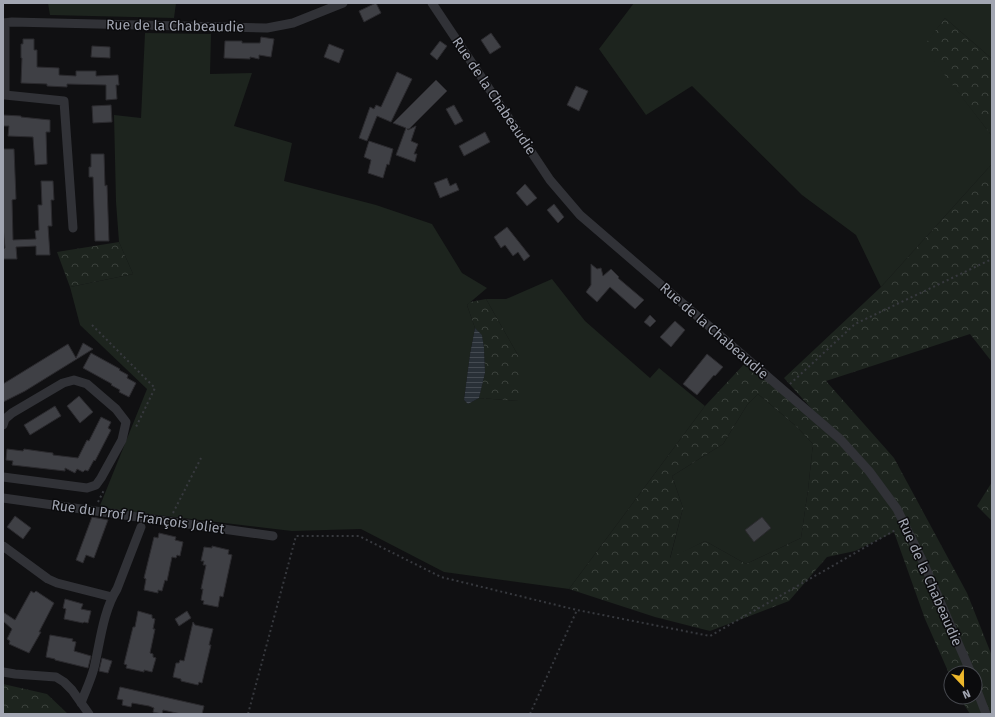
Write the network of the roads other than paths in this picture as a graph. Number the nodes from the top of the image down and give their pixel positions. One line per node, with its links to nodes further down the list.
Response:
1 (343, 3): 3 (street, Rue de la Chabeaudie)
2 (432, 3): 12 (street, Rue de la Chabeaudie)
3 (4, 23): 4 (street)
4 (73, 228)
5 (3, 425): 6 (street)
6 (3, 477)
7 (3, 498): 9 (street, Rue du Prof J François Joliet)
8 (141, 527): 11 (street)
9 (273, 536)
10 (3, 546): 11 (street)
11 (112, 597): 14 (street)
12 (968, 665)
13 (3, 672): 14 (street)
14 (81, 703): 15 (street)
15 (89, 714)

